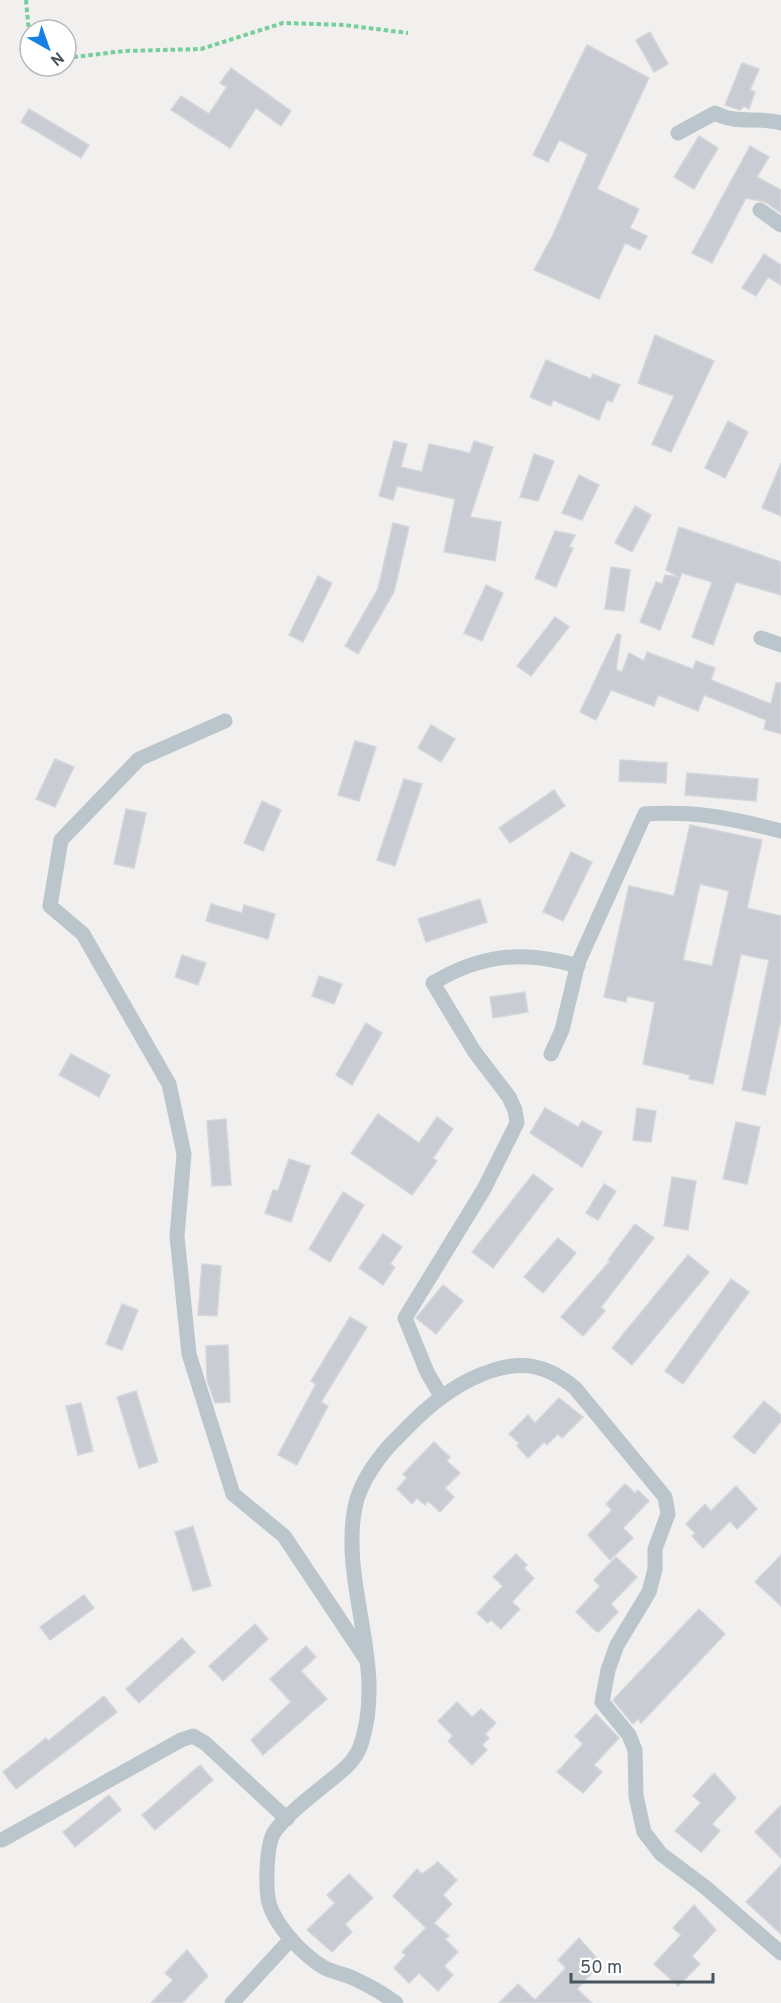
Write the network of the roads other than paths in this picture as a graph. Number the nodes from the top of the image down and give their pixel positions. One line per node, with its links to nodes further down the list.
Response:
1 (781, 123): 2 (street)
2 (678, 133)
3 (760, 210): 4 (street)
4 (781, 225)
5 (761, 638): 6 (street)
6 (781, 645)
7 (225, 721): 12 (street)
8 (781, 831): 9 (street)
9 (578, 966): 10 (street); 11 (street)
10 (551, 1054)
11 (441, 1396): 12 (street); 16 (street)
12 (369, 1664): 13 (street)
13 (287, 1819): 14 (street); 15 (street)
14 (2, 1840)
15 (291, 1939): 17 (street); 18 (street)
16 (781, 1953)
17 (232, 2003)
18 (396, 2003)

